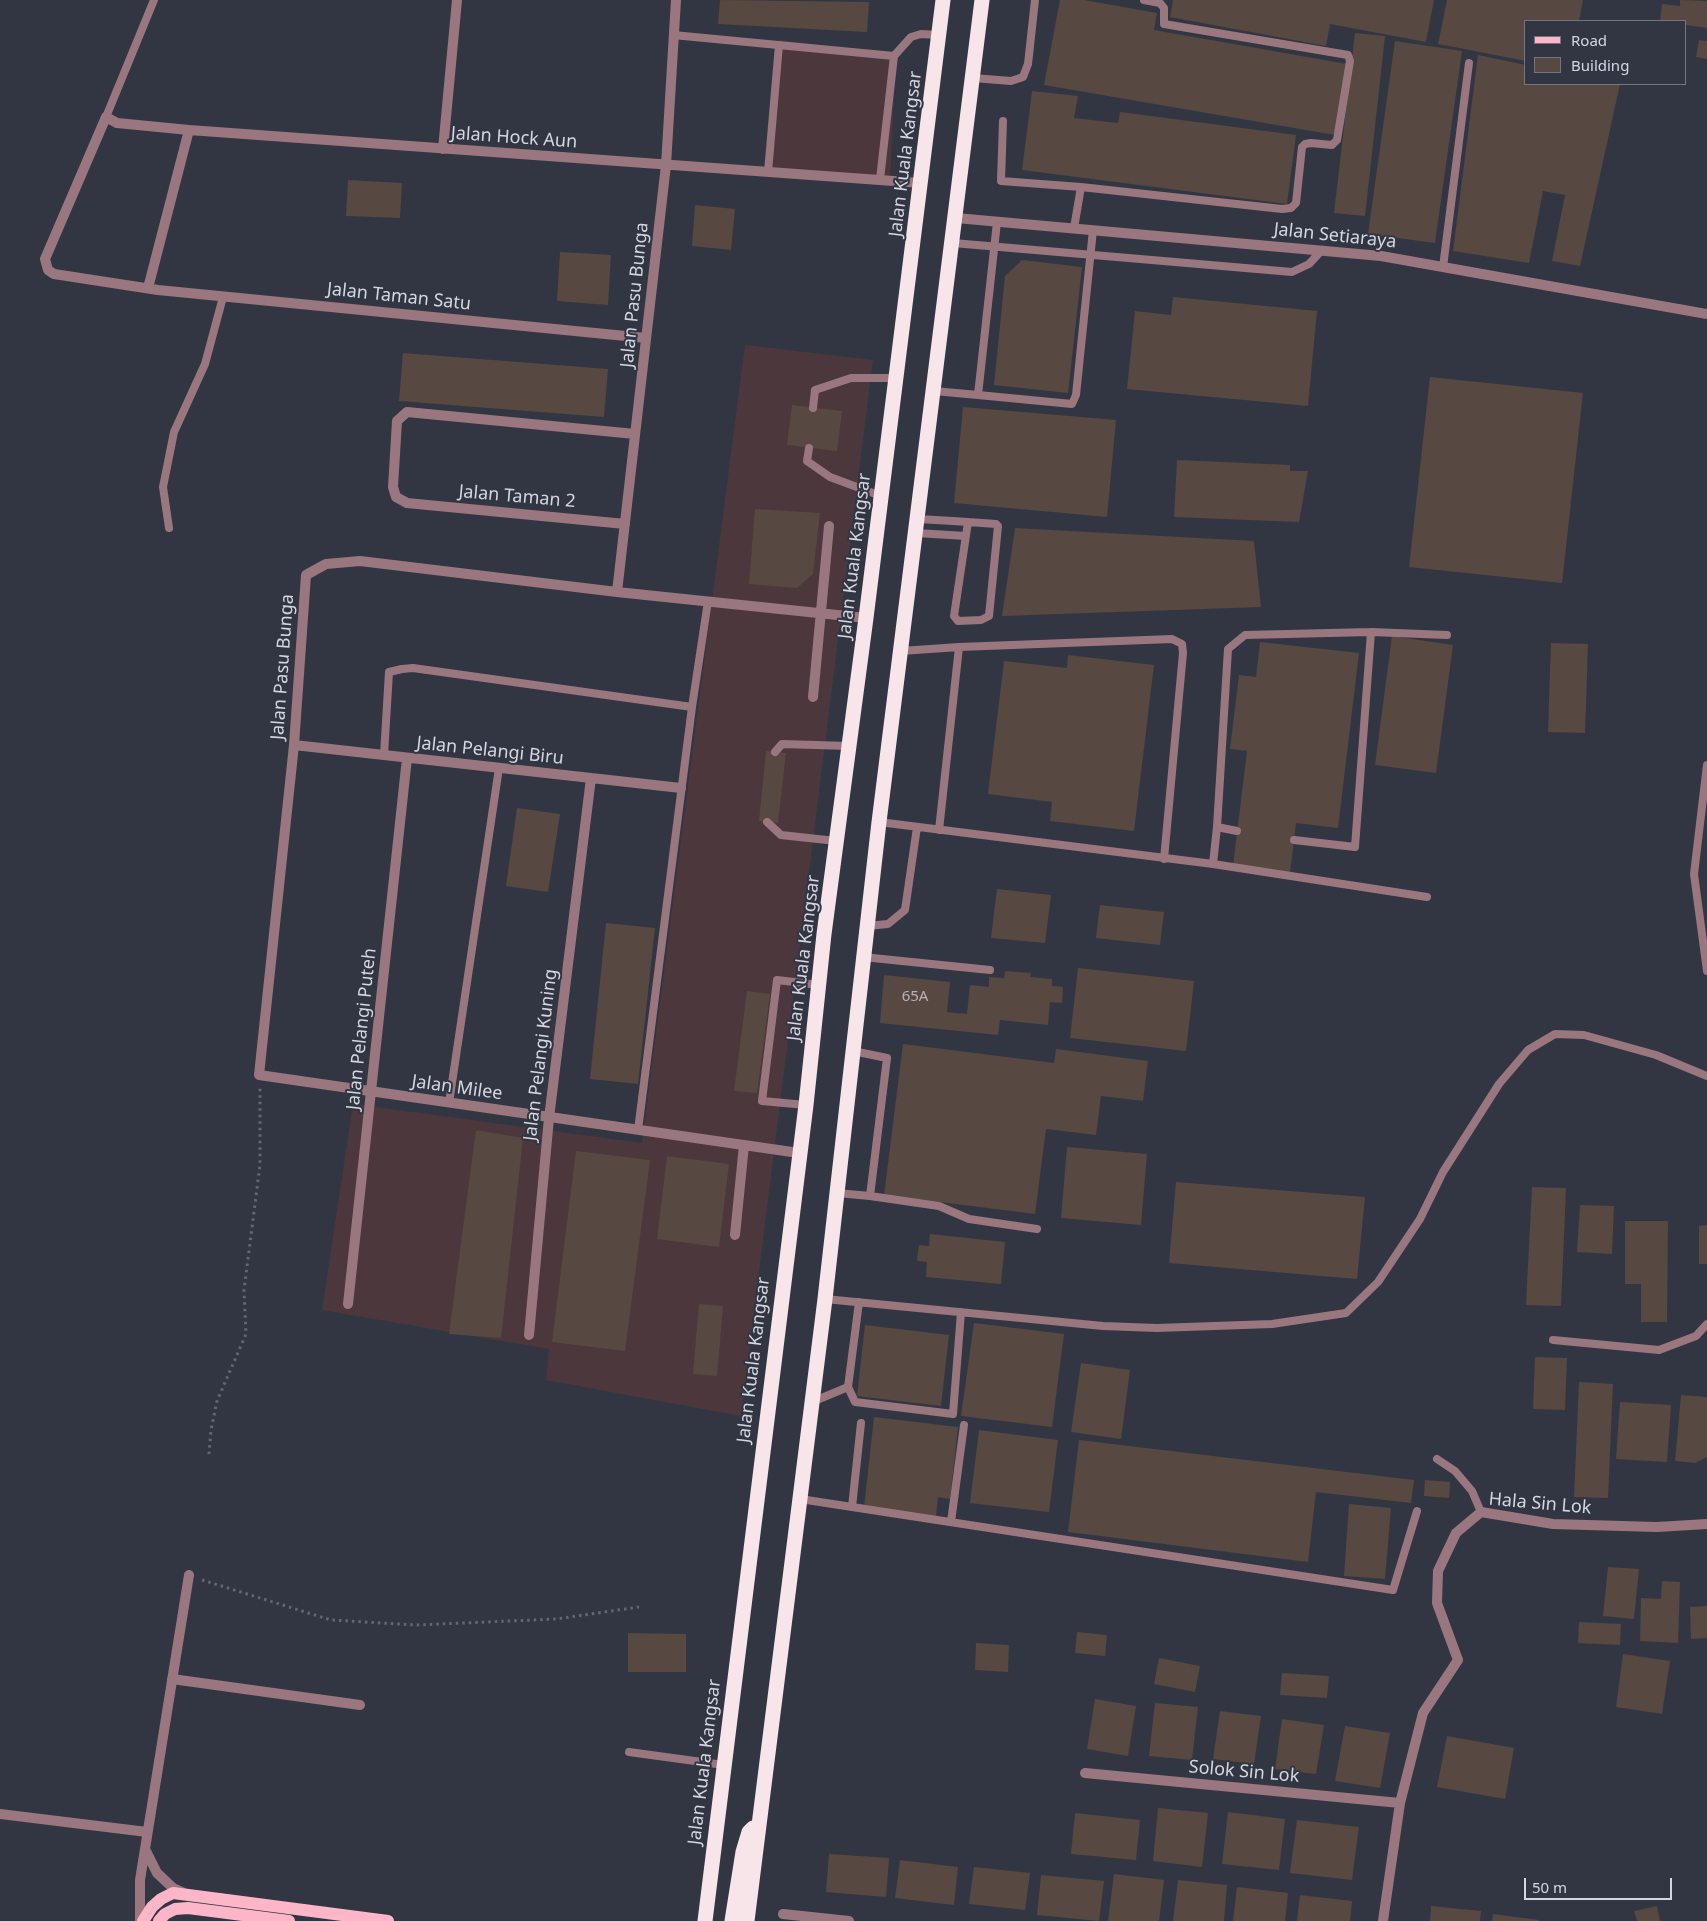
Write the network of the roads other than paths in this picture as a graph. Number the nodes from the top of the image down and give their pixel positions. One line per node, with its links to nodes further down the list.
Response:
1 (154, 0): 14 (lane)
2 (457, 0): 17 (street)
3 (676, 0): 8 (street, Jalan Pasu Bunga)
4 (943, 0): 9 (highway, Jalan Kuala Kangsar)
5 (982, 0): 13 (highway)
6 (1036, 0): 13 (lane)
7 (1144, 0): 22 (lane)
8 (673, 35): 10 (lane); 18 (street, Jalan Pasu Bunga)
9 (939, 35): 11 (lane); 21 (highway, Jalan Kuala Kangsar)
10 (779, 45): 11 (lane); 19 (lane)
11 (894, 56): 20 (lane)
12 (1469, 62): 31 (lane)
13 (973, 78): 23 (highway)
14 (106, 117): 16 (street, Jalan Hock Aun); 32 (street, Jalan Taman Satu)
15 (1002, 121): 22 (lane)
16 (189, 130): 17 (street, Jalan Hock Aun); 32 (street)
17 (443, 149): 18 (street, Jalan Hock Aun)
18 (666, 165): 19 (street, Jalan Hock Aun); 35 (street, Jalan Pasu Bunga)
19 (768, 172): 20 (street, Jalan Hock Aun)
20 (880, 179): 21 (street, Jalan Hock Aun)
21 (921, 183): 36 (highway, Jalan Kuala Kangsar)
22 (1081, 188): 25 (lane)
23 (956, 218): 24 (street, Jalan Setiaraya); 27 (highway)
24 (998, 222): 25 (street, Jalan Setiaraya); 28 (lane)
25 (1074, 228): 26 (street, Jalan Setiaraya)
26 (1093, 230): 29 (street, Jalan Setiaraya); 30 (lane)
27 (953, 244): 28 (lane); 37 (highway)
28 (994, 247): 30 (lane); 38 (lane)
29 (1322, 250): 30 (lane); 31 (street, Jalan Setiaraya)
30 (1091, 254): 38 (lane)
31 (1442, 267): 34 (street, Jalan Setiaraya)
32 (148, 288): 33 (street, Jalan Taman Satu)
33 (223, 297): 35 (street, Jalan Taman Satu); 47 (lane)
34 (1707, 314)
35 (646, 338): 40 (street, Jalan Pasu Bunga)
36 (896, 378): 39 (lane); 42 (highway, Jalan Kuala Kangsar)
37 (934, 391): 38 (lane); 46 (highway)
38 (978, 395)
39 (813, 408)
40 (636, 434): 44 (street, Jalan Pasu Bunga); 44 (street, Jalan Taman 2)
41 (809, 448): 42 (lane)
42 (881, 496): 52 (highway, Jalan Kuala Kangsar)
43 (968, 522): 46 (lane); 48 (lane); 48 (lane)
44 (625, 524): 49 (street, Jalan Pasu Bunga)
45 (829, 526): 51 (street)
46 (917, 526): 48 (lane); 56 (highway)
47 (169, 528)
48 (966, 536)
49 (617, 592): 50 (street, Jalan Pasu Bunga); 59 (street, Jalan Pasu Bunga)
50 (708, 602): 51 (street, Jalan Pasu Bunga); 58 (lane)
51 (821, 613): 52 (street, Jalan Pasu Bunga); 57 (street)
52 (866, 618): 60 (highway, Jalan Kuala Kangsar)
53 (1371, 632): 54 (lane); 71 (lane); 74 (lane)
54 (1447, 635)
55 (959, 647): 56 (lane); 72 (lane); 76 (lane)
56 (901, 650): 69 (highway)
57 (813, 697)
58 (692, 707): 62 (lane); 67 (lane)
59 (294, 745): 62 (street, Jalan Pelangi Biru); 85 (street, Jalan Pasu Bunga)
60 (849, 746): 61 (lane); 75 (highway, Jalan Kuala Kangsar)
61 (775, 752)
62 (384, 755): 63 (street, Jalan Pelangi Biru)
63 (407, 758): 65 (street, Jalan Pelangi Biru); 87 (street, Jalan Pelangi Puteh)
64 (1707, 765): 82 (lane)
65 (499, 768): 66 (street, Jalan Pelangi Biru); 88 (lane)
66 (591, 778): 67 (street, Jalan Pelangi Biru); 90 (street, Jalan Pelangi Kuning)
67 (681, 788): 91 (lane)
68 (767, 822): 75 (lane)
69 (879, 822): 70 (lane); 79 (highway)
70 (917, 827): 72 (lane); 79 (lane)
71 (1217, 827): 73 (lane); 77 (lane)
72 (939, 830): 76 (lane)
73 (1237, 830)
74 (1294, 840)
75 (836, 841): 83 (highway, Jalan Kuala Kangsar)
76 (1164, 859): 77 (lane)
77 (1213, 864): 78 (lane)
78 (1427, 897)
79 (867, 926): 80 (highway)
80 (863, 957): 81 (lane); 84 (highway)
81 (990, 970)
82 (1707, 971)
83 (820, 985): 89 (highway, Jalan Kuala Kangsar); 89 (lane)
84 (853, 1051): 94 (highway); 95 (lane)
85 (260, 1075): 87 (street, Jalan Milee)
86 (1707, 1076): 101 (lane)
87 (372, 1091): 88 (street, Jalan Milee); 100 (street, Jalan Pelangi Puteh)
88 (449, 1103): 90 (street, Jalan Milee)
89 (806, 1105): 93 (highway, Jalan Kuala Kangsar)
90 (549, 1118): 91 (street, Jalan Milee); 103 (street, Jalan Pelangi Kuning)
91 (638, 1130): 92 (street, Jalan Milee)
92 (744, 1145): 93 (street, Jalan Milee); 97 (street)
93 (799, 1152): 120 (highway, Jalan Kuala Kangsar)
94 (837, 1193): 95 (lane); 98 (highway)
95 (870, 1196): 96 (lane)
96 (1037, 1229)
97 (736, 1236)
98 (825, 1299): 99 (lane); 106 (highway)
99 (859, 1302): 101 (lane); 105 (lane)
100 (348, 1304)
101 (961, 1312): 105 (lane)
102 (1707, 1324): 104 (lane)
103 (528, 1336)
104 (1553, 1340)
105 (848, 1387): 106 (lane)
106 (812, 1402): 110 (highway)
107 (861, 1423): 111 (lane)
108 (964, 1425): 114 (lane)
109 (1436, 1459): 113 (lane)
110 (800, 1499): 111 (lane); 124 (highway)
111 (852, 1507): 114 (lane)
112 (1417, 1511): 114 (lane)
113 (1481, 1512): 115 (street, Hala Sin Lok); 122 (street, Hala Sin Lok)
114 (951, 1522)
115 (1707, 1524)
116 (188, 1575): 117 (street)
117 (172, 1679): 118 (street); 125 (street)
118 (360, 1705)
119 (629, 1752): 120 (lane)
120 (724, 1765): 133 (highway, Jalan Kuala Kangsar)
121 (1085, 1774): 122 (street, Solok Sin Lok)
122 (1400, 1803): 137 (street, Hala Sin Lok)
123 (0, 1814): 125 (street)
124 (759, 1821): 134 (highway); 135 (highway)
125 (147, 1832): 126 (street)
126 (145, 1849): 127 (street); 129 (street)
127 (190, 1895): 129 (main road); 132 (main road)
128 (783, 1914): 136 (street)
129 (142, 1921)
130 (159, 1921): 131 (main road)
131 (289, 1921)
132 (388, 1921)
133 (705, 1921)
134 (732, 1921)
135 (746, 1921)
136 (849, 1921)
137 (1383, 1921)

